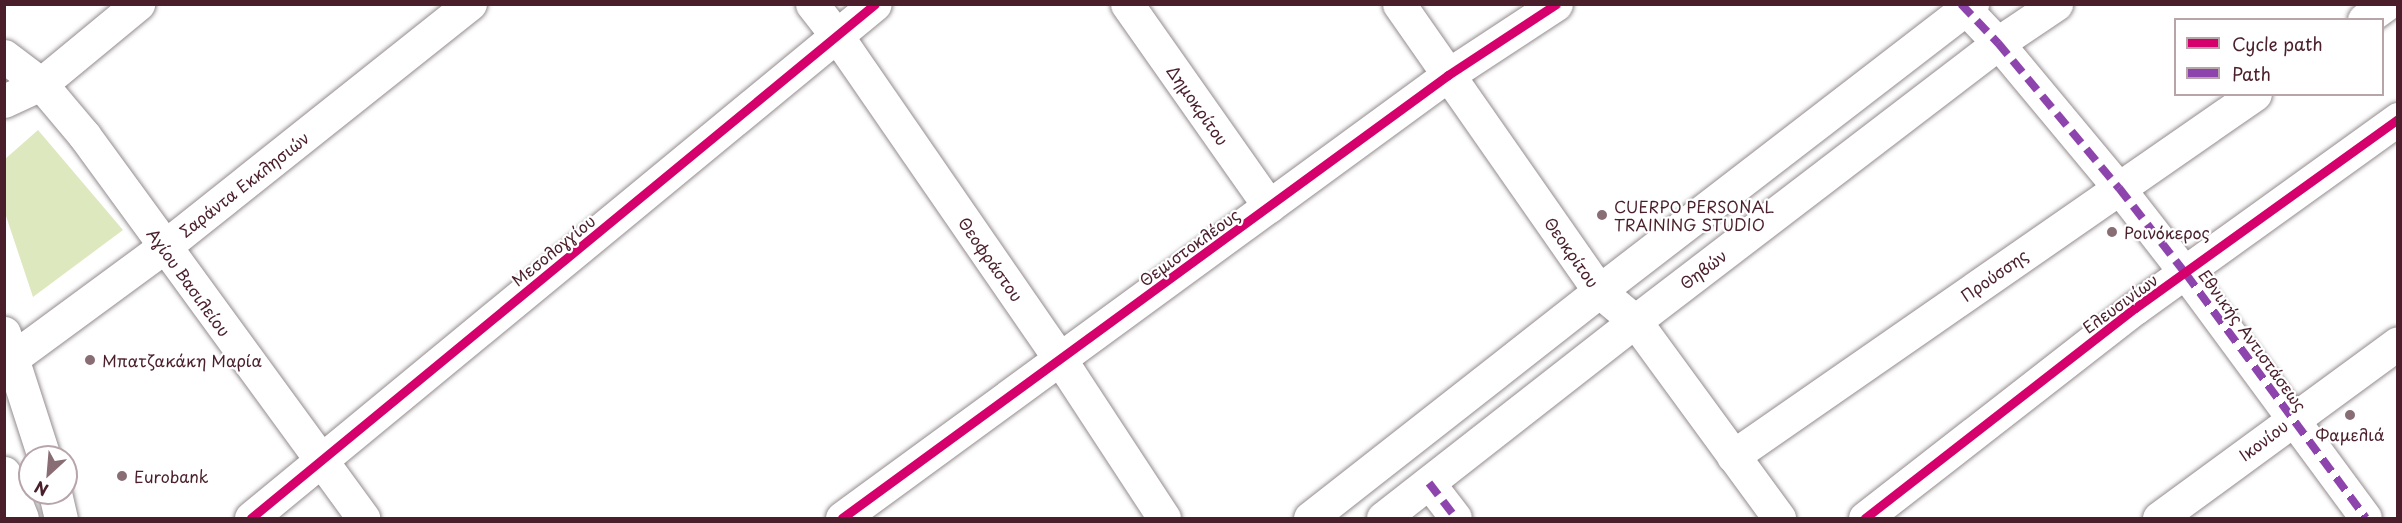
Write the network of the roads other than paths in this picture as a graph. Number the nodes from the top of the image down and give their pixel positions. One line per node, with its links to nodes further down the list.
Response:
1 (138, 4): 16 (street)
2 (470, 4): 22 (street, Σαράντα Εκκλησιών)
3 (812, 4): 12 (street, Θεοφράστου)
4 (876, 4): 12 (street, Μεσολογγίου)
5 (1127, 4): 21 (street, Δημοκρίτου)
6 (1399, 4): 15 (street, Θεοκρίτου)
7 (1557, 4): 15 (street, Θεμιστοκλέους)
8 (2056, 4): 13 (street, Θηβών)
9 (2386, 4): 11 (street)
10 (1966, 6): 13 (street, Εθνικής Αντιστάσεως); 24 (street)
11 (2367, 18)
12 (837, 36): 28 (street, Θεοφράστου); 32 (street, Μεσολογγίου)
13 (1998, 43): 20 (street, Εθνικής Αντιστάσεως); 25 (street, Θηβών)
14 (4, 56): 16 (street, Αγίου Βασιλείου)
15 (1449, 75): 21 (street, Θεμιστοκλέους); 24 (street, Θεοκρίτου)
16 (41, 84): 18 (street); 22 (street, Αγίου Βασιλείου)
17 (2252, 96): 20 (street, Προύσσης)
18 (4, 100)
19 (2397, 119): 23 (street, Ελευσινίων)
20 (2119, 188): 23 (street, Εθνικής Αντιστάσεως); 31 (street, Προύσσης)
21 (1269, 206): 28 (street, Θεμιστοκλέους)
22 (164, 247): 27 (street, Σαράντα Εκκλησιών); 32 (street, Αγίου Βασιλείου)
23 (2186, 274): 29 (street, Εθνικής Αντιστάσεως); 44 (street, Ελευσινίων)
24 (1599, 291): 25 (street, Θεοκρίτου); 40 (street)
25 (1635, 321): 31 (street, Θεοκρίτου); 34 (street, Θηβών)
26 (2397, 343): 29 (street, Ικονίου)
27 (9, 345): 30 (street)
28 (1060, 359): 38 (street, Θεμιστοκλέους); 39 (street, Θεοφράστου)
29 (2292, 418): 45 (street, Ικονίου); 46 (street, Εθνικής Αντιστάσεως)
30 (40, 445)
31 (1733, 456): 43 (street, Θεοκρίτου)
32 (321, 461): 36 (street, Μεσολογγίου); 37 (street, Αγίου Βασιλείου)
33 (4, 473): 35 (street)
34 (1429, 483): 41 (street, Θηβών); 42 (street)
35 (22, 519)
36 (250, 519)
37 (363, 519)
38 (842, 519)
39 (1164, 519)
40 (1310, 519)
41 (1383, 519)
42 (1456, 519)
43 (1779, 519)
44 (1865, 519)
45 (2159, 519)
46 (2366, 519)

